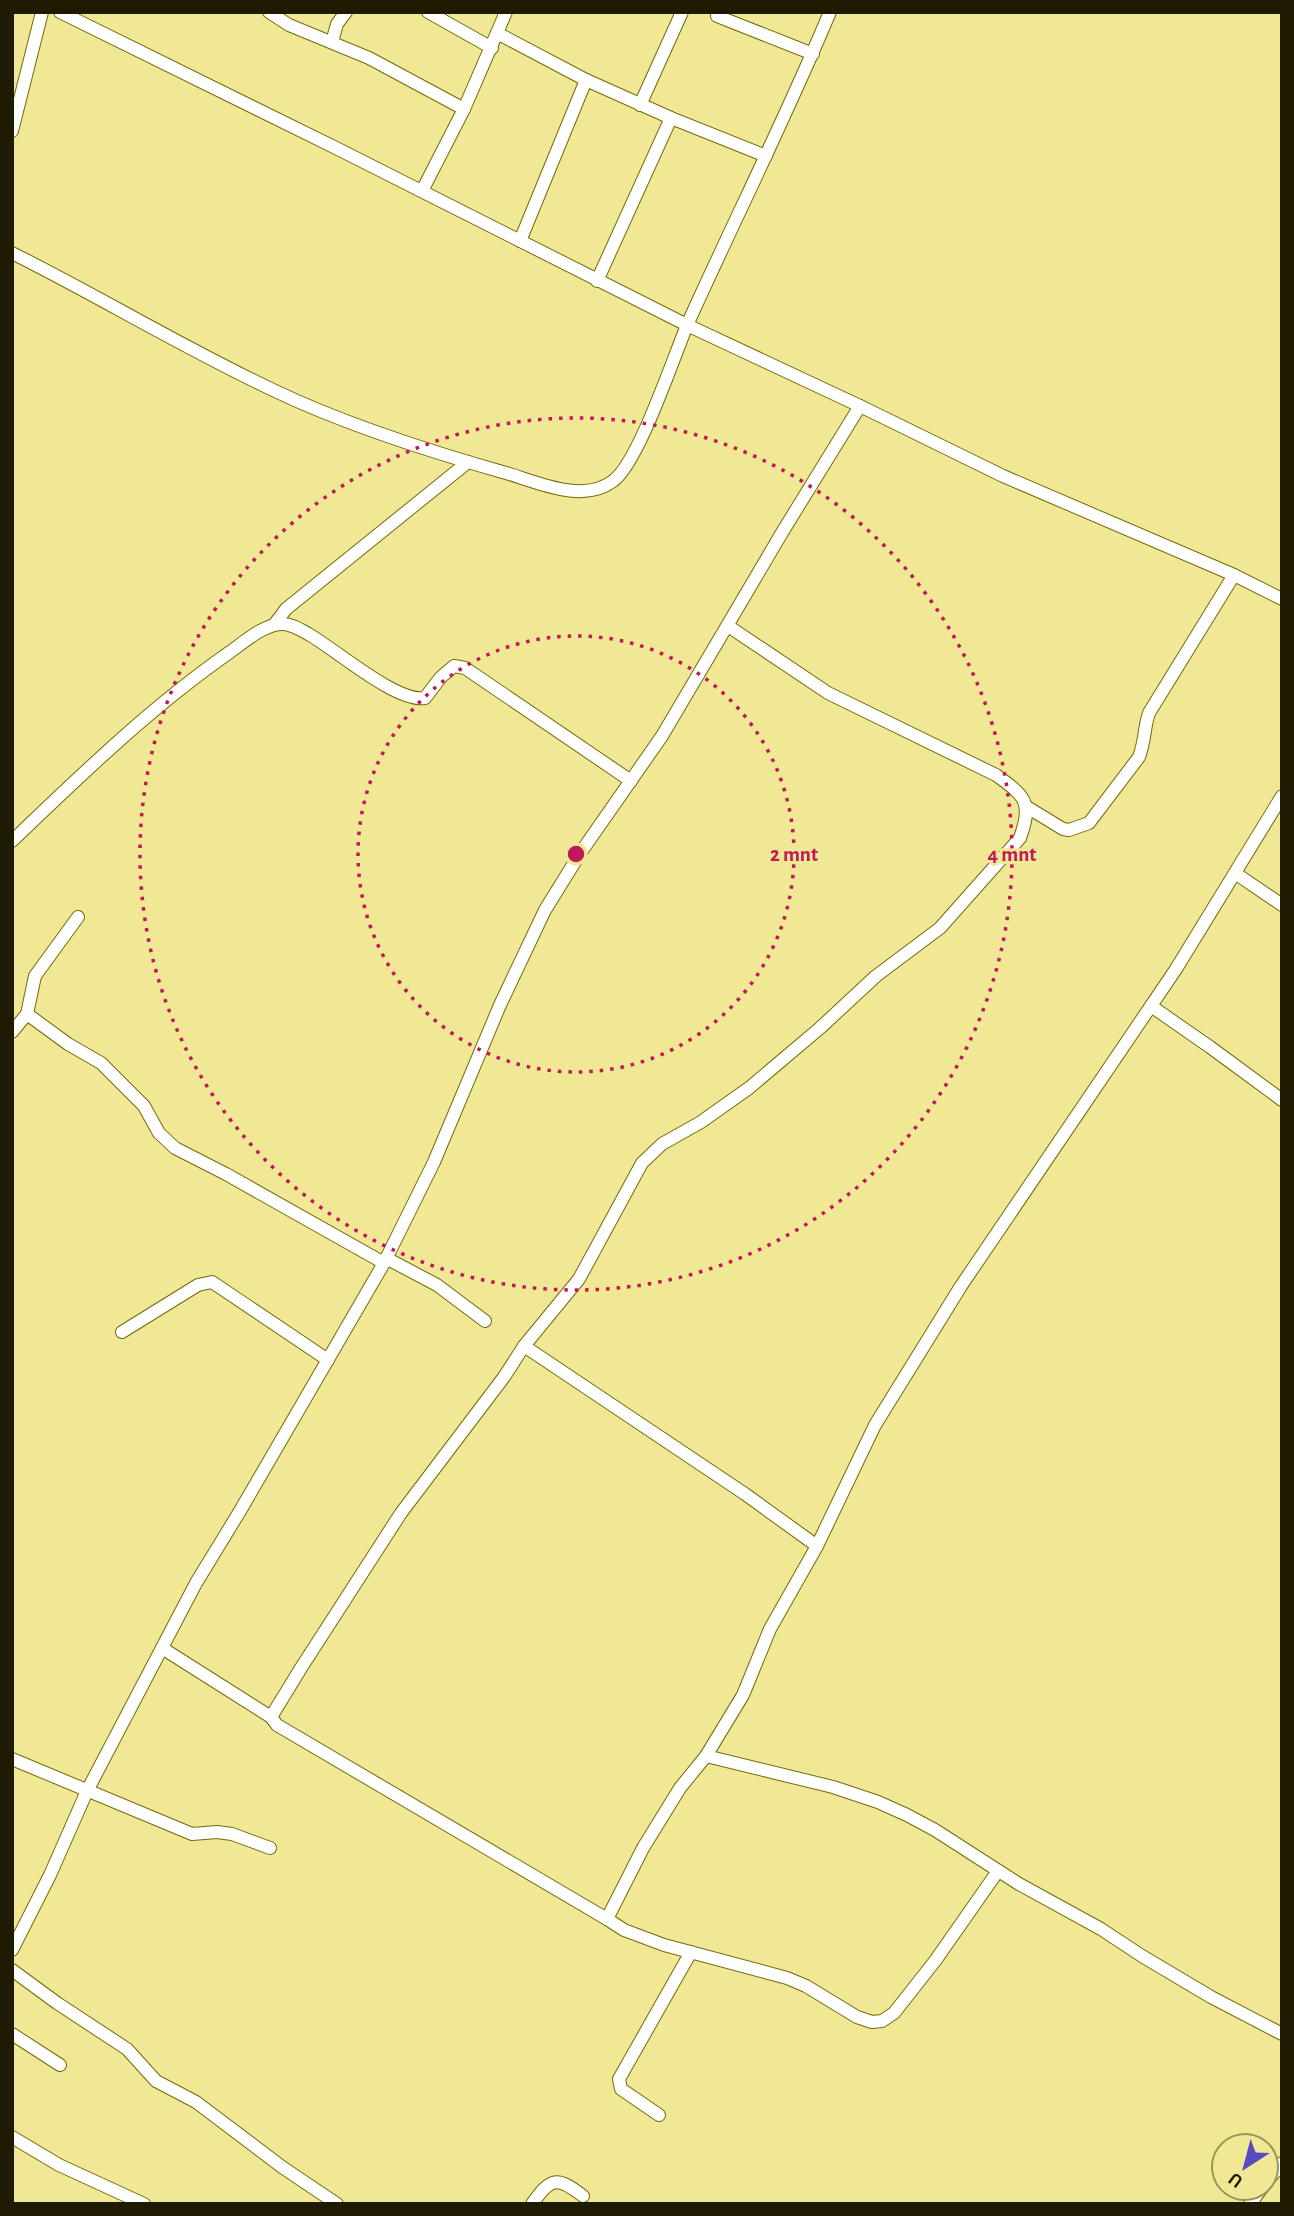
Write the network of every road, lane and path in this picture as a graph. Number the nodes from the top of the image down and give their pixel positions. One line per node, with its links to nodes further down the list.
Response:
1 (42, 12): 18 (street)
2 (60, 12): 20 (street)
3 (269, 12): 11 (street)
4 (346, 12): 11 (street)
5 (428, 12): 12 (street)
6 (506, 12): 10 (street)
7 (682, 12): 15 (street)
8 (830, 12): 13 (street)
9 (716, 16): 13 (street)
10 (497, 33): 12 (street); 14 (street)
11 (332, 42): 16 (street)
12 (492, 48): 16 (street)
13 (813, 54): 19 (street)
14 (586, 80): 15 (street); 21 (street)
15 (640, 104): 17 (street)
16 (464, 109): 20 (street)
17 (671, 118): 19 (street); 23 (street)
18 (12, 131)
19 (766, 156): 24 (street)
20 (422, 191): 21 (street)
21 (520, 241): 23 (street)
22 (12, 253): 26 (street)
23 (597, 281): 24 (street)
24 (687, 326): 25 (street); 26 (street)
25 (860, 406): 27 (street); 30 (street)
26 (468, 462): 29 (street)
27 (1234, 575): 28 (street); 33 (street)
28 (1282, 599)
29 (274, 625): 31 (street); 34 (street)
30 (728, 626): 31 (street); 33 (street)
31 (631, 781): 42 (street)
32 (1282, 796): 35 (street)
33 (1027, 807): 45 (street)
34 (12, 841)
35 (1235, 873): 36 (street); 38 (street)
36 (1282, 905)
37 (78, 917): 39 (street)
38 (1151, 1006): 41 (street); 47 (street)
39 (27, 1014): 40 (street); 42 (street)
40 (12, 1032)
41 (1282, 1100)
42 (385, 1260): 43 (street); 46 (street)
43 (485, 1321)
44 (122, 1332): 46 (street)
45 (524, 1346): 47 (street); 49 (street)
46 (328, 1360): 48 (street)
47 (817, 1546): 50 (street)
48 (162, 1648): 49 (street); 52 (street)
49 (271, 1717): 55 (street)
50 (706, 1756): 54 (street); 55 (street)
51 (12, 1759): 52 (street)
52 (87, 1791): 53 (street); 56 (street)
53 (270, 1848)
54 (998, 1871): 57 (street); 60 (street)
55 (607, 1919): 57 (street)
56 (12, 1950)
57 (691, 1952): 62 (street)
58 (12, 1970): 66 (street)
59 (12, 2034): 61 (street)
60 (1282, 2034)
61 (60, 2065)
62 (659, 2115)
63 (12, 2137): 65 (street)
64 (583, 2196): 67 (street)
65 (144, 2204)
66 (337, 2204)
67 (532, 2204)

